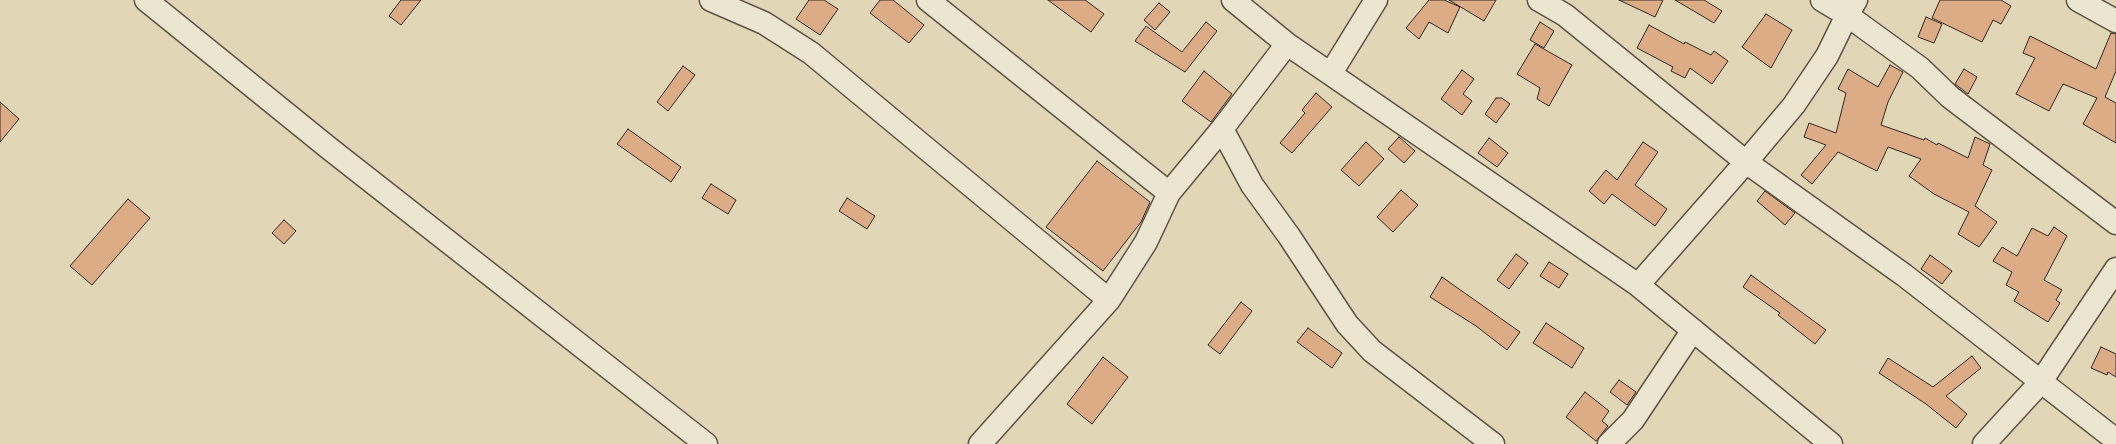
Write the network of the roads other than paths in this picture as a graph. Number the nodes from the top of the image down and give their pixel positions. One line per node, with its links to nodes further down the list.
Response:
1 (146, 0): 23 (street)
2 (711, 0): 19 (street)
3 (928, 0): 15 (street)
4 (1233, 0): 11 (street)
5 (1376, 0): 12 (street)
6 (1539, 0): 14 (street)
7 (1822, 0): 9 (street)
8 (2078, 0): 10 (street)
9 (1851, 7): 14 (street); 16 (street)
10 (2116, 21)
11 (1287, 44): 12 (street); 13 (street)
12 (1331, 73): 18 (street)
13 (1222, 128): 15 (street); 25 (street)
14 (1746, 162): 18 (street); 21 (street)
15 (1169, 193): 19 (street)
16 (2116, 223)
17 (2116, 268): 21 (street)
18 (1638, 285): 20 (street)
19 (1109, 300): 24 (street)
20 (1693, 330): 26 (street); 27 (street)
21 (2040, 383): 22 (street); 28 (street)
22 (2116, 440)
23 (706, 444)
24 (980, 444)
25 (1493, 444)
26 (1609, 444)
27 (1831, 444)
28 (1984, 444)

